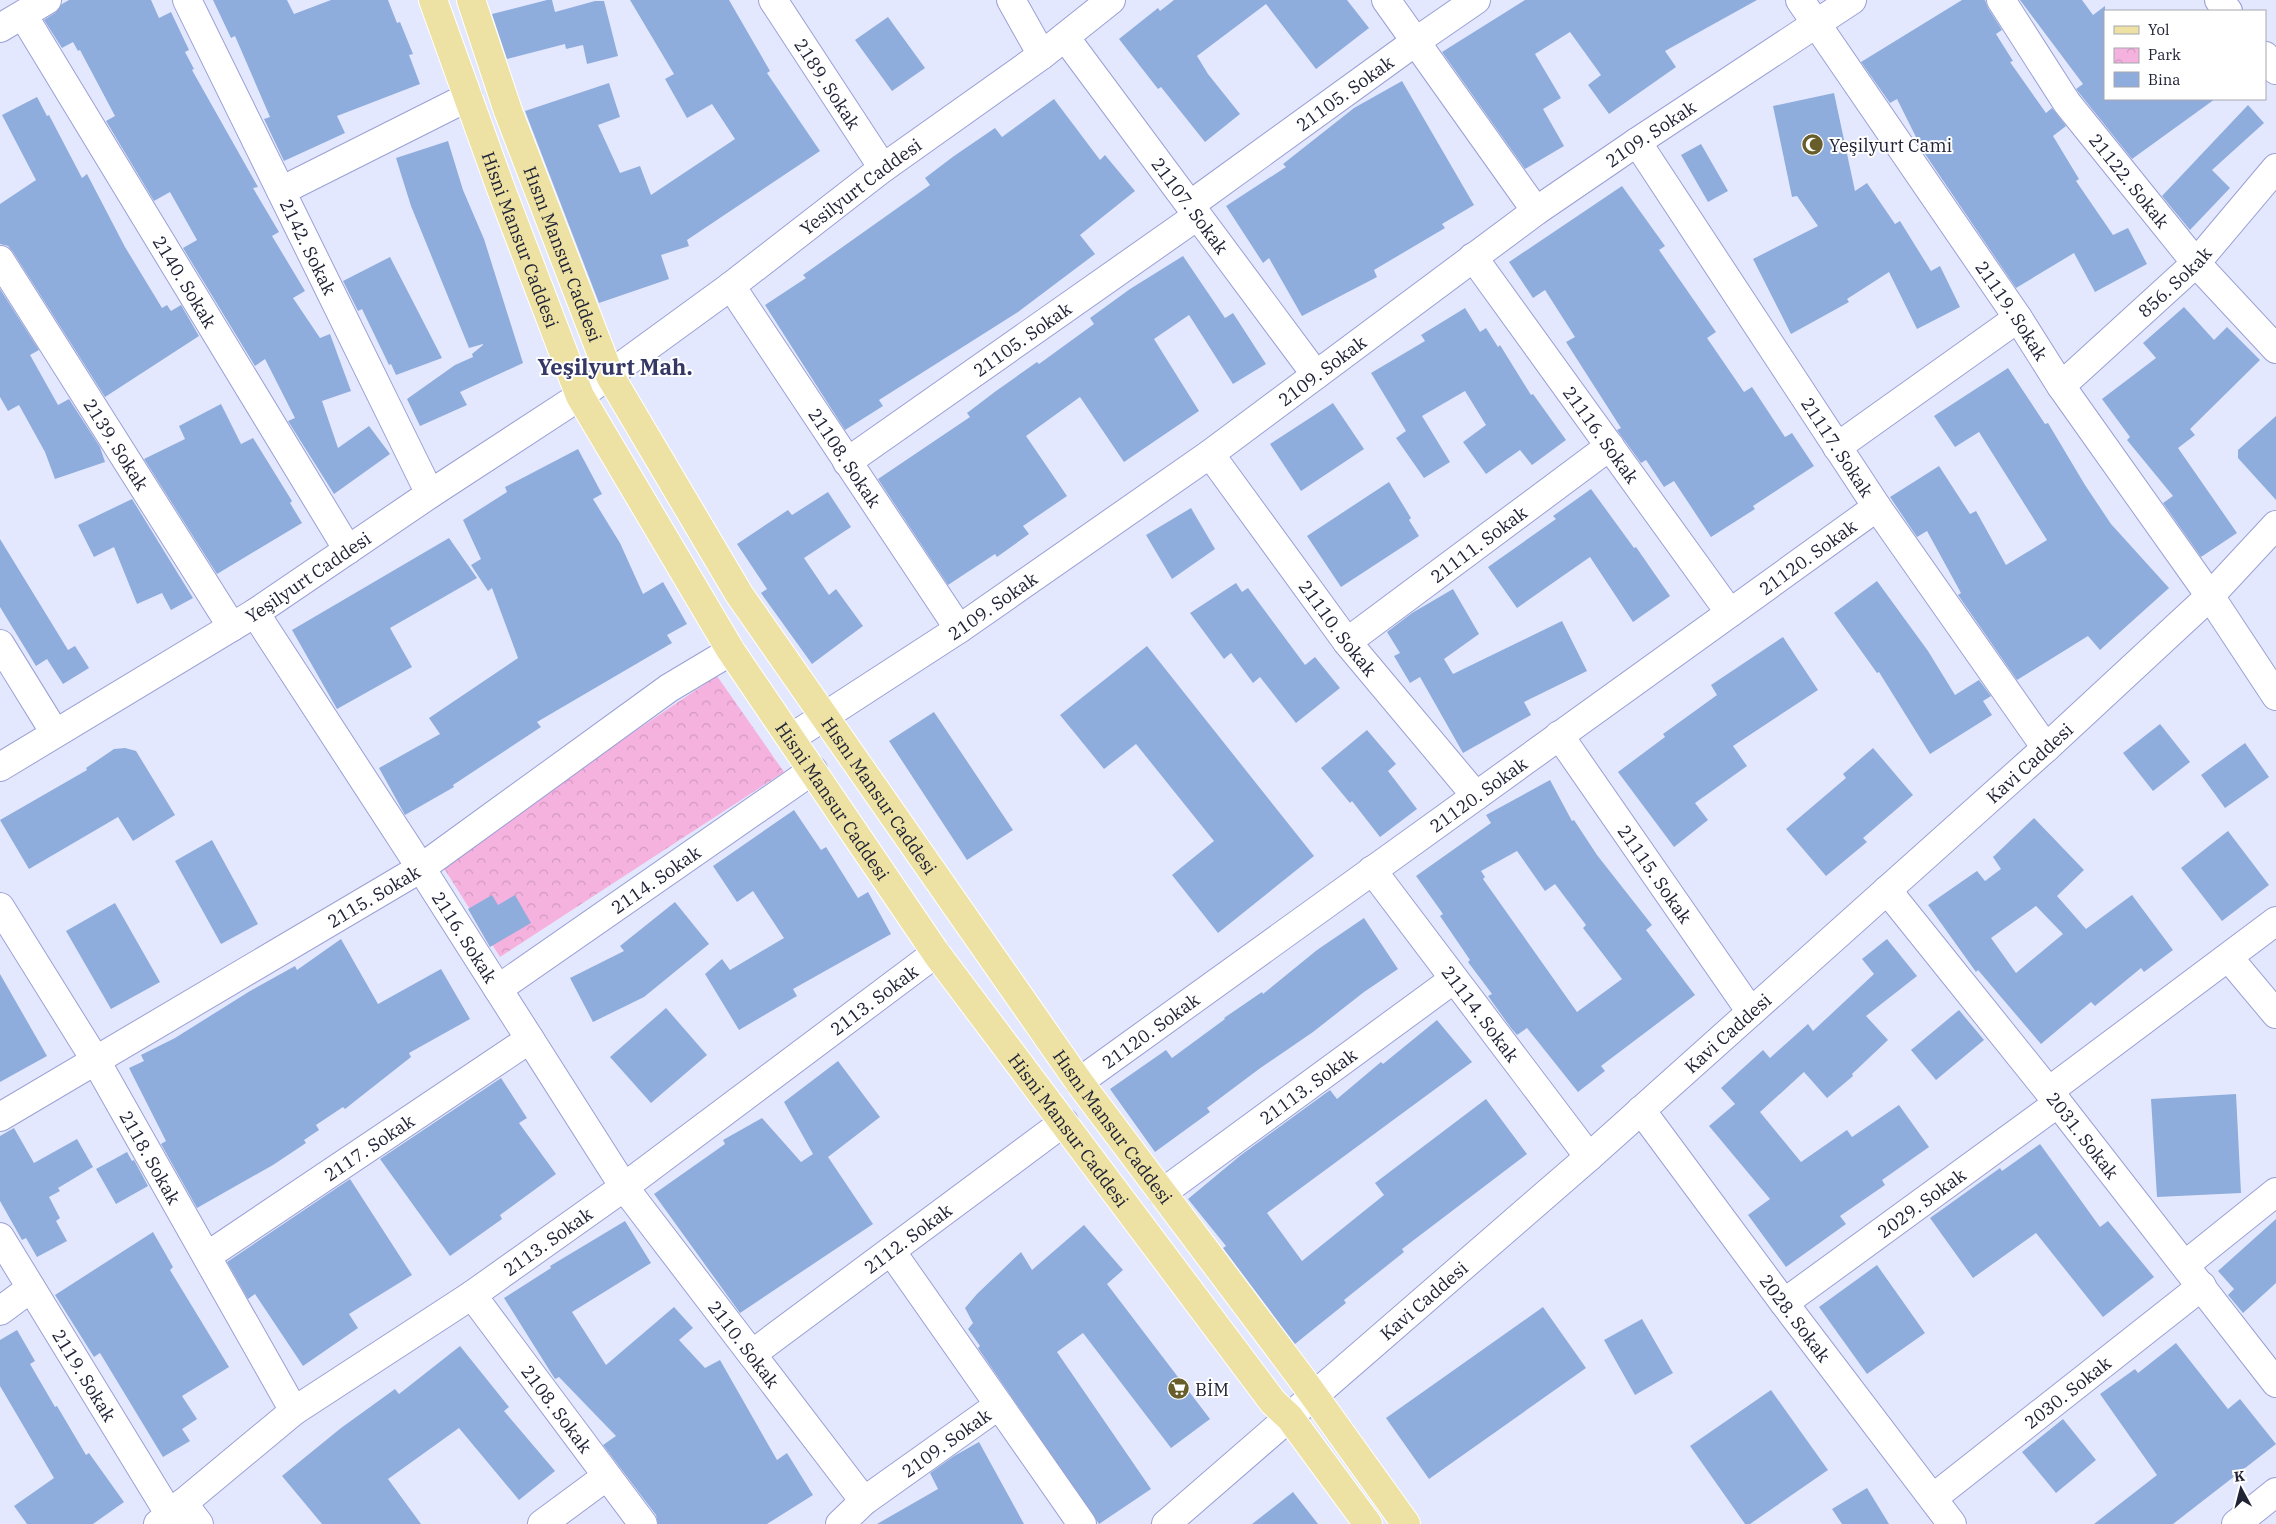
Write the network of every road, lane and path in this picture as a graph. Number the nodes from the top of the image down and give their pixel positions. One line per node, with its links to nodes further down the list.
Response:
1 (47, 0): 15 (street)
2 (187, 0): 26 (street, 2142. Sokak)
3 (433, 0): 22 (main road, Hisni Mansur Caddesi)
4 (471, 0): 36 (main road, Hısnı Mansur Caddesi)
5 (773, 0): 24 (street, 2189. Sokak)
6 (1011, 0): 19 (street)
7 (1111, 0): 17 (street, Yesilyurt Caddesi)
8 (1386, 0): 18 (street)
9 (1476, 0): 18 (street, 21105. Sokak)
10 (1800, 0): 16 (street, 21119. Sokak)
11 (1852, 0): 16 (street, 2109. Sokak)
12 (2001, 0): 31 (street, 21122. Sokak)
13 (2219, 0): 14 (street)
14 (2227, 10)
15 (11, 21): 46 (street, 2140. Sokak)
16 (1816, 23): 23 (street, 2109. Sokak); 33 (street, 21119. Sokak)
17 (1065, 37): 19 (street, Yesilyurt Caddesi); 27 (street, 21107. Sokak)
18 (1415, 42): 27 (street, 21105. Sokak); 28 (street)
19 (1042, 55): 24 (street, Yesilyurt Caddesi)
20 (2266, 57): 21 (street)
21 (2276, 70)
22 (468, 97): 26 (street); 38 (main road, Hisni Mansur Caddesi)
23 (1637, 142): 28 (street, 2109. Sokak); 40 (street, 21117. Sokak)
24 (882, 168): 32 (street, Yesilyurt Caddesi)
25 (2276, 168): 31 (street, 856. Sokak)
26 (281, 191): 43 (street, 2142. Sokak)
27 (1194, 211): 35 (street, 21107. Sokak); 42 (street, 21105. Sokak)
28 (1536, 211): 29 (street, 2109. Sokak)
29 (1473, 256): 35 (street, 2109. Sokak); 39 (street, 21116. Sokak)
30 (0, 260): 50 (street, 2139. Sokak)
31 (2196, 264): 34 (street, 21122. Sokak); 37 (street, 856. Sokak)
32 (731, 286): 36 (street, Yesilyurt Caddesi); 42 (street, 21108. Sokak)
33 (2018, 318): 37 (street, 21119. Sokak); 40 (street)
34 (2276, 349)
35 (1316, 375): 41 (street, 2109. Sokak)
36 (610, 376): 38 (street, Yeşilyurt Caddesi); 56 (main road, Hısnı Mansur Caddesi)
37 (2061, 386): 47 (street, 21119. Sokak)
38 (580, 396): 43 (street, Yeşilyurt Caddesi); 54 (main road, Hisni Mansur Caddesi)
39 (1610, 446): 49 (street, 21116. Sokak); 52 (street, 21111. Sokak)
40 (1838, 447): 44 (street, 21117. Sokak)
41 (1210, 454): 51 (street, 2109. Sokak); 52 (street, 21110. Sokak)
42 (847, 462): 51 (street, 21108. Sokak)
43 (430, 494): 46 (street, Yeşilyurt Caddesi)
44 (1877, 507): 49 (street, 21120. Sokak); 60 (street, 21117. Sokak)
45 (2276, 525): 47 (street, Kavi Caddesi)
46 (348, 550): 48 (street, Yeşilyurt Caddesi)
47 (2210, 596): 55 (street, 21119. Sokak); 60 (street, Kavi Caddesi)
48 (255, 613): 50 (street, Yeşilyurt Caddesi); 64 (street, 2116. Sokak)
49 (1730, 613): 58 (street, 21120. Sokak)
50 (232, 627): 57 (street, Yeşilyurt Caddesi)
51 (959, 629): 56 (street, 2109. Sokak)
52 (1347, 642): 63 (street, 21110. Sokak)
53 (0, 644): 57 (street)
54 (731, 650): 59 (main road, Hisni Mansur Caddesi); 64 (street, 2115. Sokak)
55 (2276, 696)
56 (824, 717): 59 (street, 2109. Sokak); 77 (main road, Hısnı Mansur Caddesi)
57 (55, 733): 61 (street, Yeşilyurt Caddesi)
58 (1559, 735): 63 (street, 21120. Sokak); 73 (street, 21115. Sokak)
59 (791, 738): 62 (main road, Hisni Mansur Caddesi)
60 (2046, 748): 66 (street, Kavi Caddesi)
61 (0, 767)
62 (813, 770): 69 (main road, Hisni Mansur Caddesi); 72 (street, 2114. Sokak)
63 (1476, 796): 65 (street, 21120. Sokak)
64 (421, 868): 72 (street, 2116. Sokak); 76 (street, 2115. Sokak)
65 (1372, 870): 71 (street, 21114. Sokak); 77 (street, 21120. Sokak)
66 (1887, 890): 73 (street, Kavi Caddesi); 78 (street, 2031. Sokak)
67 (0, 907): 76 (street, 2118. Sokak)
68 (2276, 921): 70 (street, 2029. Sokak)
69 (936, 953): 81 (main road, Hisni Mansur Caddesi); 83 (street, 2113. Sokak)
70 (2229, 958): 74 (street); 78 (street, 2029. Sokak)
71 (1454, 979): 82 (street, 21114. Sokak); 85 (street, 21113. Sokak)
72 (498, 989): 75 (street, 2116. Sokak)
73 (1751, 1012): 79 (street, Kavi Caddesi)
74 (2276, 1014)
75 (530, 1038): 83 (street, 2116. Sokak); 88 (street, 2117. Sokak)
76 (96, 1061): 80 (street, 2115. Sokak); 88 (street, 2118. Sokak)
77 (1079, 1082): 85 (main road, Hısnı Mansur Caddesi)
78 (2053, 1097): 89 (street, 2031. Sokak); 92 (street, 2029. Sokak)
79 (1641, 1110): 82 (street, Kavi Caddesi); 92 (street, 2028. Sokak)
80 (0, 1117)
81 (1064, 1122): 87 (street, 2112. Sokak); 99 (main road, Hisni Mansur Caddesi)
82 (1589, 1157): 96 (street, Kavi Caddesi)
83 (624, 1188): 91 (street, 2113. Sokak); 94 (street, 2110. Sokak)
84 (2276, 1192): 89 (street, 2030. Sokak)
85 (1162, 1194): 96 (main road, Hısnı Mansur Caddesi)
86 (0, 1237): 90 (street, 2119. Sokak)
87 (891, 1251): 94 (street, 2112. Sokak); 97 (street, 2109. Sokak)
88 (207, 1256): 98 (street, 2118. Sokak)
89 (2193, 1276): 95 (street, 2031. Sokak); 102 (street, 2030. Sokak)
90 (31, 1288): 93 (street); 104 (street, 2119. Sokak)
91 (472, 1295): 98 (street, 2113. Sokak); 100 (street, 2108. Sokak)
92 (1784, 1303): 102 (street, 2028. Sokak)
93 (0, 1311)
94 (752, 1354): 103 (street, 2110. Sokak)
95 (2276, 1383)
96 (1313, 1397): 99 (street, Kavi Caddesi); 111 (main road, Hısnı Mansur Caddesi)
97 (999, 1405): 103 (street, 2109. Sokak); 108 (street)
98 (294, 1411): 104 (street, 2113. Sokak)
99 (1290, 1418): 109 (street, Kavi Caddesi); 110 (main road, Hisni Mansur Caddesi)
100 (607, 1476): 105 (street); 106 (street, 2108. Sokak)
101 (2276, 1492): 113 (street)
102 (1932, 1498): 112 (street, 2028. Sokak)
103 (864, 1501): 107 (street, 2109. Sokak)
104 (178, 1516)
105 (542, 1524)
106 (643, 1524)
107 (840, 1524)
108 (1082, 1524)
109 (1166, 1524)
110 (1368, 1524)
111 (1406, 1524)
112 (1952, 1524)
113 (2236, 1524)

